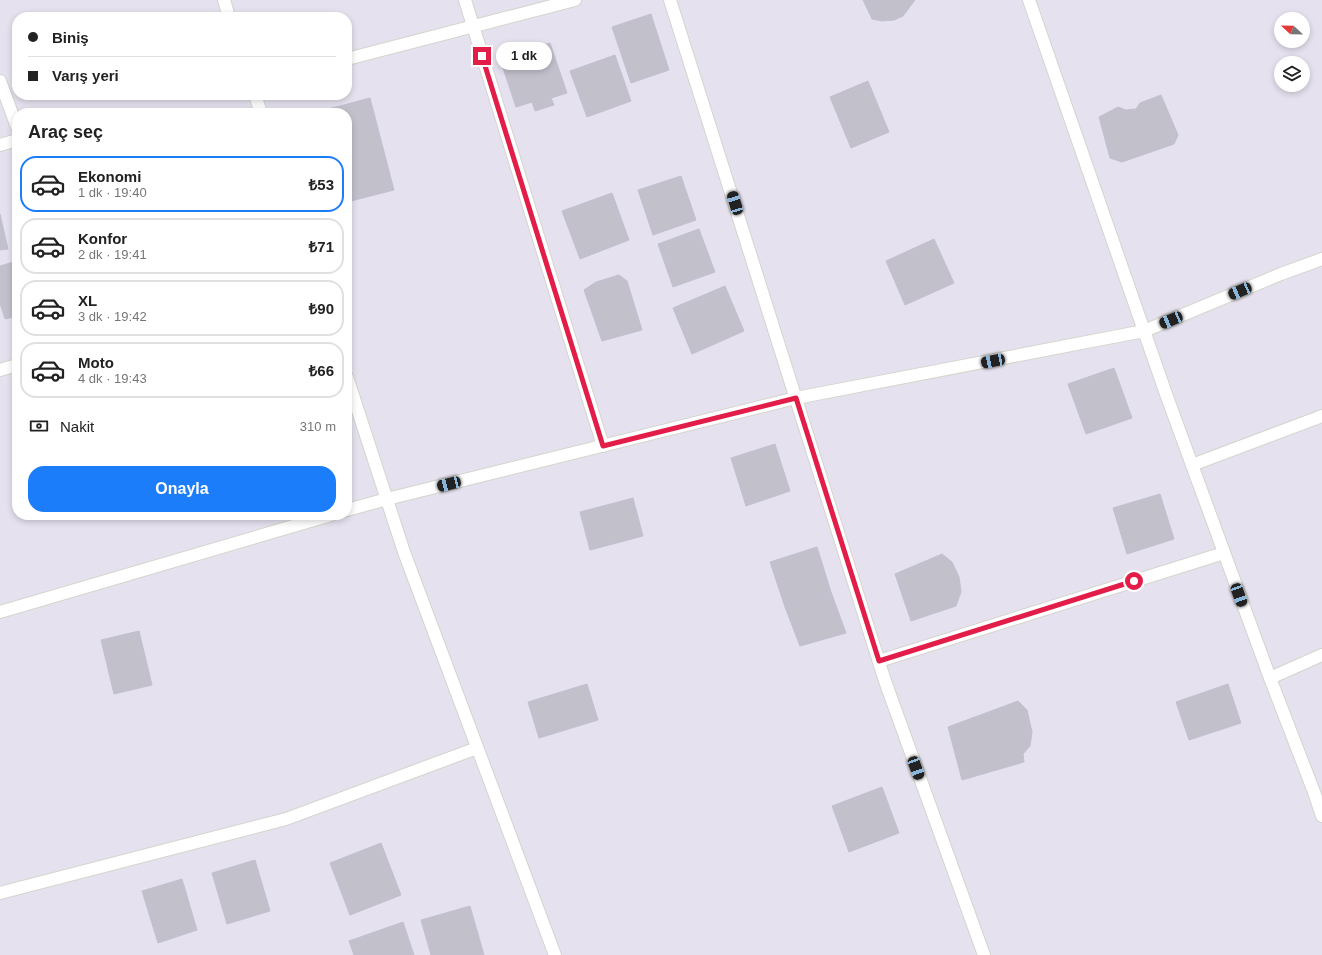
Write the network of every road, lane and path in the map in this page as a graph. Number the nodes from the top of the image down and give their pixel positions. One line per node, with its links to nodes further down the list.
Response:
1 (224, 0): 6 (street)
2 (465, 0): 7 (street)
3 (575, 0): 7 (street)
4 (670, 0): 18 (street)
5 (1029, 0): 14 (street)
6 (228, 12)
7 (473, 27): 8 (street); 20 (street)
8 (352, 58)
9 (0, 81): 10 (street)
10 (12, 113)
11 (12, 141): 12 (street)
12 (0, 145)
13 (1322, 259): 14 (street)
14 (1144, 331): 18 (street); 21 (street)
15 (12, 366): 16 (street)
16 (0, 370)
17 (352, 392): 22 (street)
18 (796, 398): 20 (street); 28 (street)
19 (1322, 416): 21 (street)
20 (603, 446): 22 (street)
21 (1192, 465): 25 (street)
22 (387, 499): 23 (street); 30 (street)
23 (352, 509)
24 (314, 520): 26 (street)
25 (1224, 553): 28 (street); 29 (street)
26 (0, 612)
27 (1322, 655): 29 (street)
28 (879, 661): 35 (street)
29 (1270, 678): 31 (street)
30 (477, 748): 33 (street); 34 (street)
31 (1318, 791): 32 (street)
32 (1322, 816)
33 (0, 893)
34 (555, 955)
35 (984, 955)

